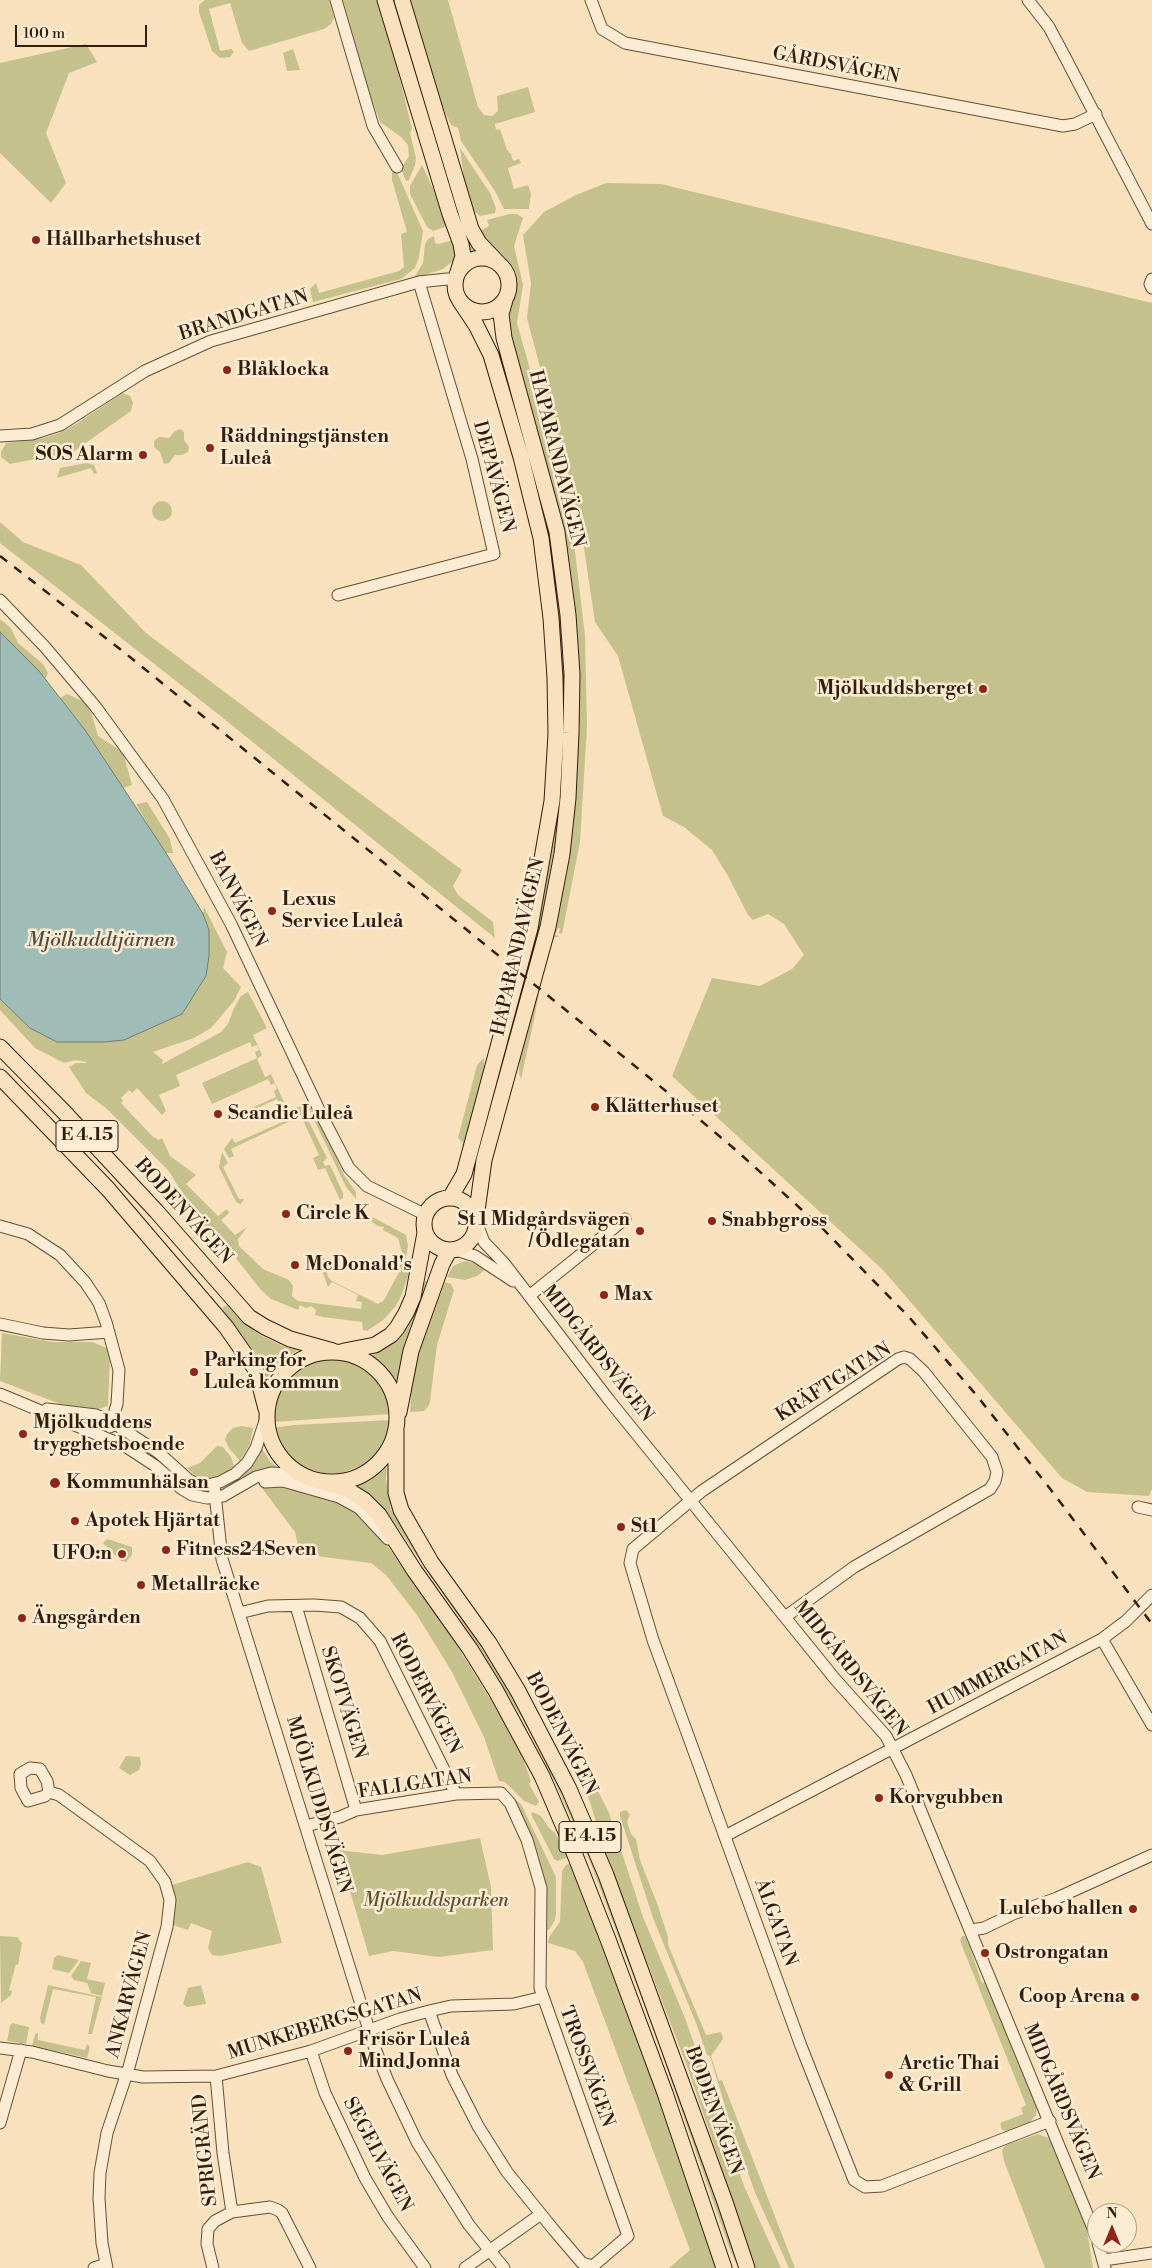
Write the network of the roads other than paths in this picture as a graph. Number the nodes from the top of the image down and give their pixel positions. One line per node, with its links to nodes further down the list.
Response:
1 (336, 0): 7 (street)
2 (385, 0): 10 (main road)
3 (402, 0): 9 (main road)
4 (591, 0): 6 (street, GÅRDSVÄGEN)
5 (1028, 0): 6 (street)
6 (1096, 114): 8 (street)
7 (397, 168)
8 (1152, 224)
9 (499, 264): 10 (main road); 12 (main road)
10 (457, 276): 11 (street, BRANDGATAN); 13 (main road)
11 (419, 282): 14 (street, BRANDGATAN); 15 (street, DEPÅVÄGEN)
12 (505, 300): 13 (main road); 22 (main road, HAPARANDAVÄGEN)
13 (460, 301): 19 (main road, HAPARANDAVÄGEN)
14 (0, 436)
15 (338, 595)
16 (0, 600): 20 (street, BANVÄGEN)
17 (0, 1047): 29 (main road, BODENVÄGEN / E 4.15)
18 (0, 1077): 32 (main road, E 4.15)
19 (450, 1198): 20 (main road); 22 (main road)
20 (426, 1214): 24 (main road)
21 (625, 1220): 26 (street)
22 (476, 1221): 25 (main road); 26 (street, MIDGÅRDSVÄGEN)
23 (0, 1226): 28 (street)
24 (426, 1233): 25 (main road); 29 (main road)
25 (452, 1250): 26 (street, MIDGÅRDSVÄGEN); 34 (main road)
26 (527, 1293): 40 (street, MIDGÅRDSVÄGEN)
27 (0, 1324): 28 (street)
28 (109, 1332): 33 (street)
29 (337, 1352): 32 (main road); 34 (main road)
30 (0, 1394): 31 (street)
31 (36, 1407): 33 (street); 35 (street)
32 (266, 1414): 36 (main road); 37 (street)
33 (112, 1422): 35 (street); 37 (street)
34 (397, 1424): 36 (main road); 83 (main road, BODENVÄGEN / E 4.15)
35 (106, 1438): 39 (street)
36 (317, 1481): 38 (street); 43 (main road, BODENVÄGEN)
37 (214, 1484): 39 (street, MJÖLKUDDSVÄGEN)
38 (241, 1487): 39 (street); 43 (street)
39 (216, 1497): 46 (street, MJÖLKUDDSVÄGEN)
40 (691, 1500): 47 (street, MIDGÅRDSVÄGEN); 47 (street, KRÄFTGATAN); 56 (street, ÅLGATAN)
41 (1138, 1507): 42 (street)
42 (1152, 1510)
43 (414, 1570): 82 (main road, BODENVÄGEN / E 4.15)
44 (1152, 1595): 48 (street, HUMMERGATAN)
45 (296, 1606): 46 (street, RODERVÄGEN); 53 (street, RODERVÄGEN); 54 (street, SKOTVÄGEN)
46 (239, 1613): 55 (street, MJÖLKUDDSVÄGEN)
47 (785, 1617): 50 (street, MIDGÅRDSVÄGEN)
48 (1102, 1639): 49 (street); 50 (street, HUMMERGATAN)
49 (1152, 1725)
50 (893, 1748): 56 (street, HUMMERGATAN); 58 (street, MIDGÅRDSVÄGEN)
51 (49, 1792): 65 (street, ANKARVÄGEN)
52 (500, 1793): 53 (street, FALLGATAN); 59 (street, TROSSVÄGEN)
53 (456, 1794): 54 (street, FALLGATAN)
54 (356, 1810): 55 (street, FALLGATAN)
55 (306, 1826): 61 (street, MJÖLKUDDSVÄGEN)
56 (725, 1836): 67 (street, ÅLGATAN)
57 (1152, 1855): 58 (street)
58 (971, 1930): 67 (street, MIDGÅRDSVÄGEN)
59 (543, 1997): 60 (street, MUNKEBERGSGATAN); 71 (street, TROSSVÄGEN)
60 (429, 2011): 61 (street, MUNKEBERGSGATAN); 71 (street, TROSSVÄGEN)
61 (369, 2031): 64 (street, MUNKEBERGSGATAN); 72 (street, MJÖLKUDDSVÄGEN)
62 (0, 2048): 63 (street, MUNKEBERGSGATAN)
63 (21, 2050): 65 (street, MUNKEBERGSGATAN); 68 (street)
64 (312, 2051): 66 (street, MUNKEBERGSGATAN); 79 (street, SEGELVÄGEN)
65 (127, 2074): 66 (street, MUNKEBERGSGATAN); 75 (street, ANKARVÄGEN)
66 (216, 2076): 69 (street, SPRIGRÄND)
67 (1050, 2121): 70 (street, MIDGÅRDSVÄGEN)
68 (0, 2123)
69 (232, 2212): 77 (street, SPRIGRÄND); 78 (street)
70 (1087, 2213)
71 (541, 2214): 72 (street)
72 (489, 2251): 80 (street); 81 (street, MJÖLKUDDSVÄGEN)
73 (1152, 2253): 74 (street)
74 (1105, 2264)
75 (106, 2266): 76 (street, ANKARVÄGEN)
76 (94, 2268)
77 (213, 2268)
78 (310, 2268)
79 (424, 2268)
80 (465, 2268)
81 (504, 2268)
82 (724, 2268)
83 (747, 2268)

